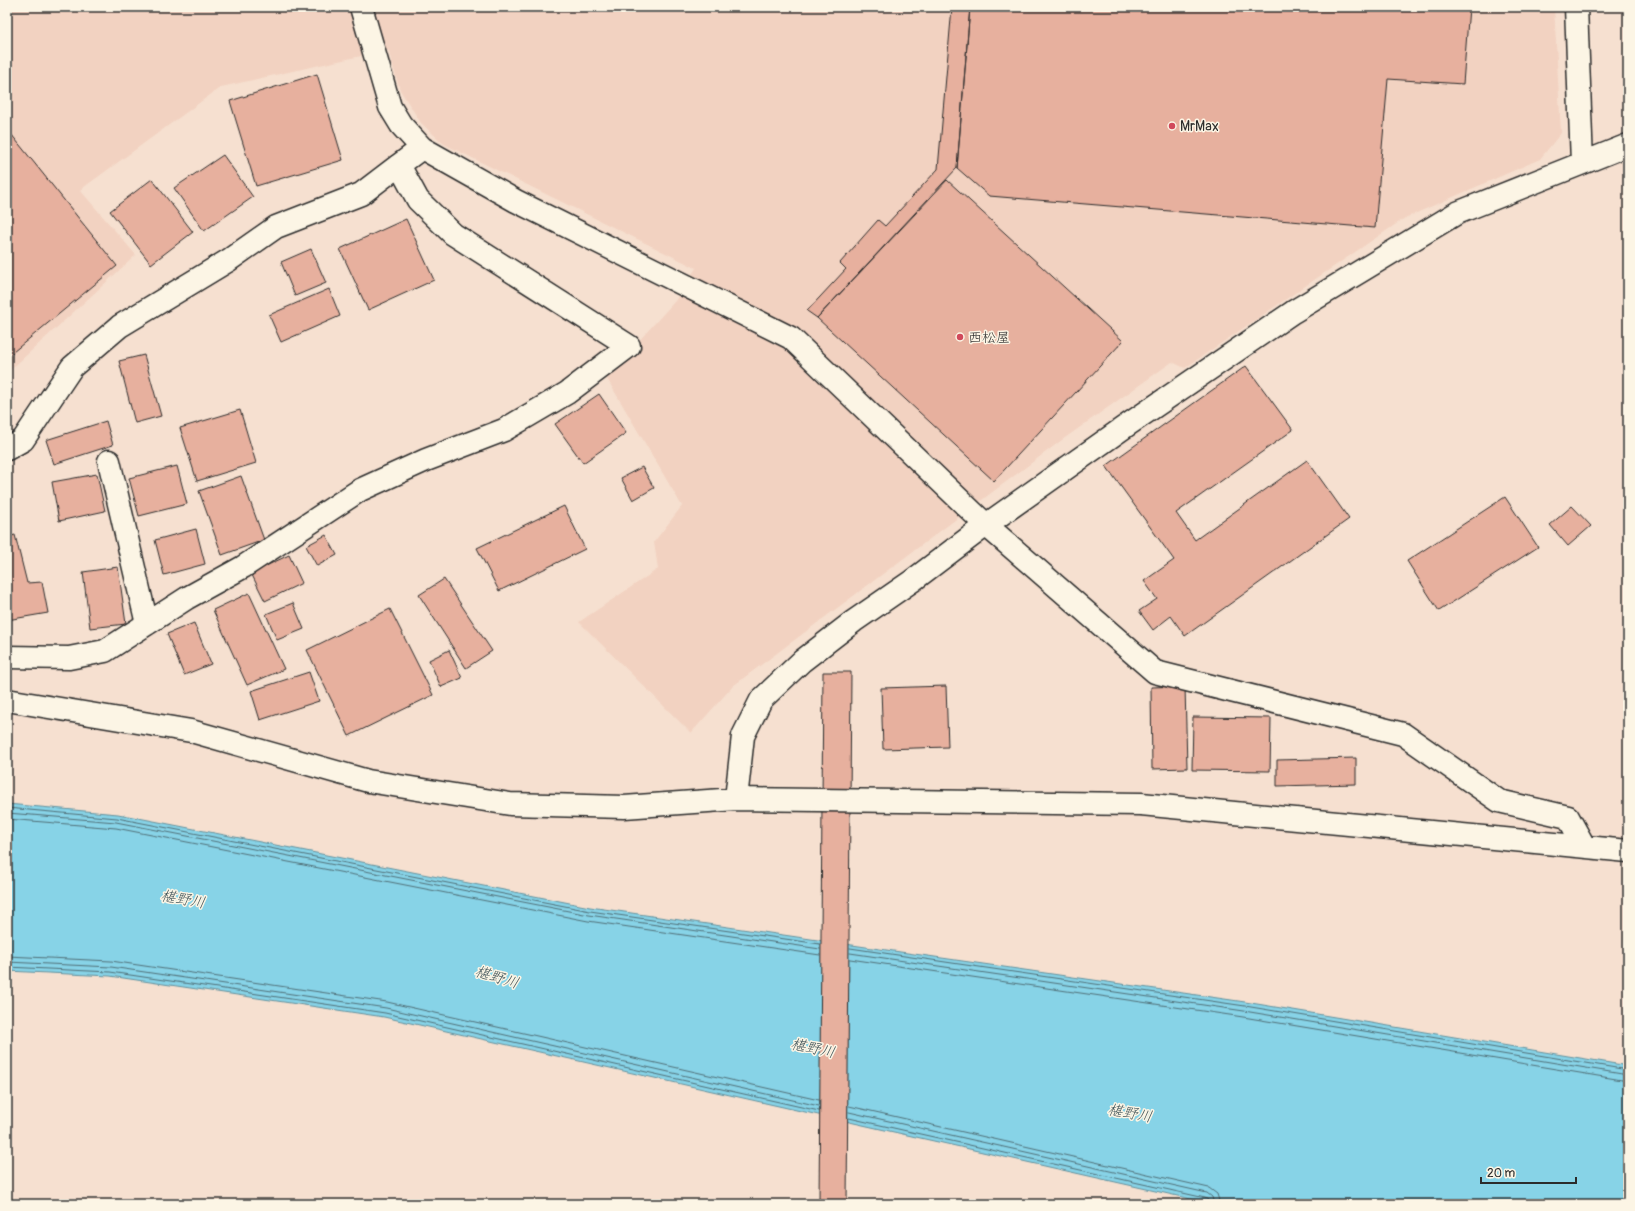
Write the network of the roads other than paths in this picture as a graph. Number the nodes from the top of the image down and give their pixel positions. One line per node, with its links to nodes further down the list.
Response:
1 (361, 7): 4 (street)
2 (1576, 7): 5 (street)
3 (1628, 145): 5 (street)
4 (422, 148): 6 (street); 9 (street)
5 (1582, 163): 9 (street)
6 (399, 165): 7 (street); 10 (street)
7 (7, 449)
8 (109, 461): 10 (street)
9 (986, 525): 13 (street); 14 (street)
10 (147, 624): 11 (street)
11 (7, 657)
12 (7, 700): 13 (street)
13 (736, 798): 14 (street)
14 (1584, 846): 15 (street)
15 (1628, 851)

